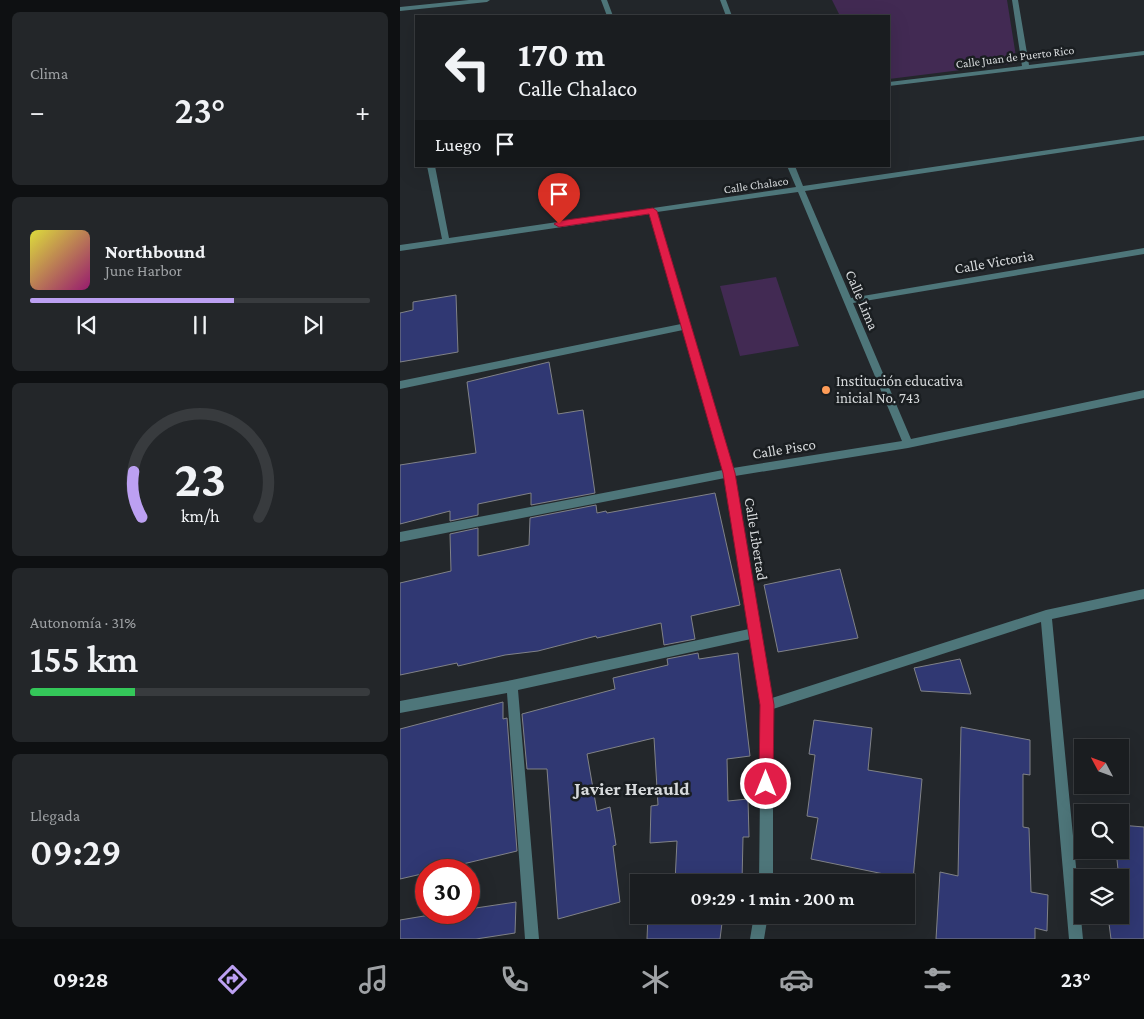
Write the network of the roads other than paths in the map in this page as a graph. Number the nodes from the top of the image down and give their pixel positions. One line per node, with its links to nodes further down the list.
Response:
1 (487, 0): 5 (street)
2 (604, 0): 8 (street)
3 (723, 0): 9 (street)
4 (1015, 0): 11 (street)
5 (418, 7): 6 (street); 7 (street)
6 (400, 9)
7 (419, 15)
8 (610, 15)
9 (729, 15)
10 (1144, 53): 11 (street, Calle Juan de Puerto Rico)
11 (1026, 67): 12 (street, Calle Juan de Puerto Rico)
12 (890, 84)
13 (1144, 138): 16 (street, Calle Chalaco)
14 (431, 167): 18 (street)
15 (791, 167): 16 (street, Calle Lima)
16 (800, 189): 17 (street, Calle Chalaco); 21 (street, Calle Lima)
17 (653, 211): 18 (street, Calle Chalaco); 22 (street, Calle Libertad)
18 (446, 241): 19 (street, Calle Chalaco)
19 (400, 248)
20 (1144, 251): 21 (street, Calle Victoria)
21 (848, 301): 25 (street, Calle Lima)
22 (687, 326): 23 (street); 26 (street, Calle Libertad)
23 (400, 384)
24 (1144, 394): 25 (street, Calle Pisco)
25 (908, 444): 26 (street, Calle Pisco)
26 (729, 473): 27 (street, Calle Pisco); 30 (street, Calle Libertad)
27 (400, 537)
28 (1144, 594): 29 (street)
29 (1046, 615): 32 (street); 38 (street)
30 (755, 632): 31 (street); 32 (street, Calle Libertad)
31 (512, 686): 33 (street); 36 (street)
32 (767, 705): 34 (street, Calle Libertad)
33 (400, 707)
34 (766, 874)
35 (760, 924): 37 (street)
36 (532, 939)
37 (757, 939)
38 (1076, 939)

